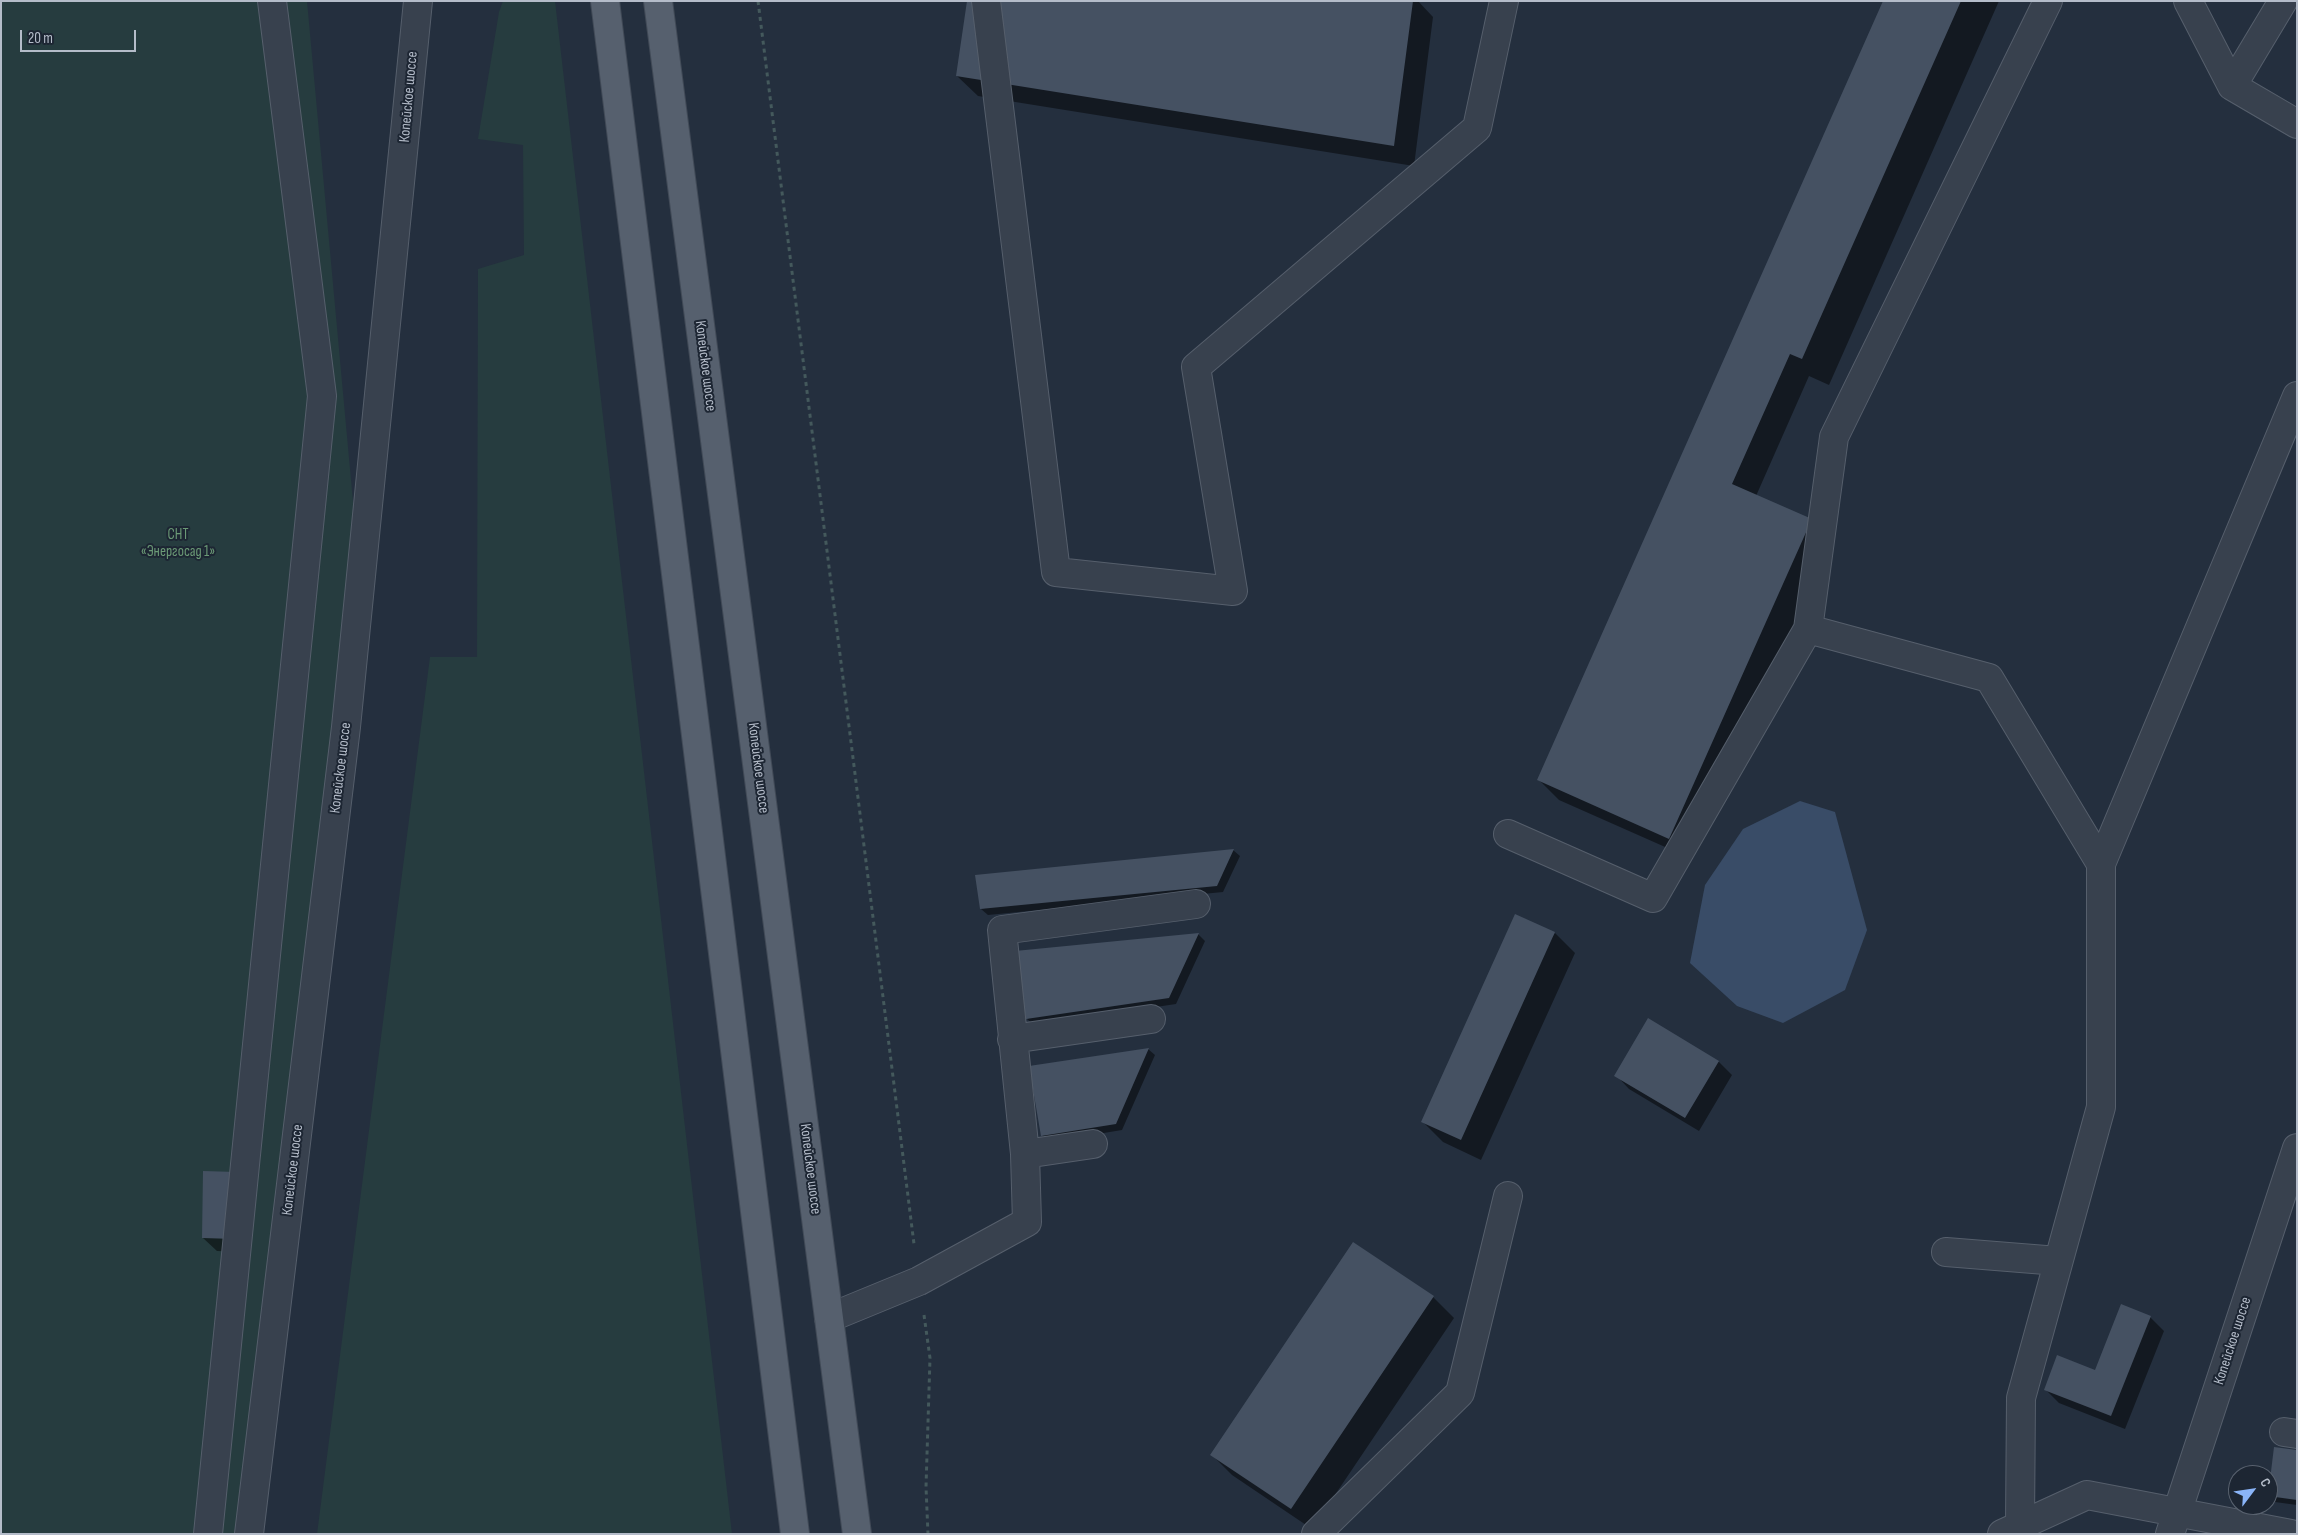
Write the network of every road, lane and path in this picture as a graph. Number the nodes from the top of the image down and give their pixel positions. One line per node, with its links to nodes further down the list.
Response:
1 (272, 1): 30 (street)
2 (418, 1): 31 (street, Копейское шоссе)
3 (605, 1): 32 (main road)
4 (658, 1): 27 (main road, Копейское шоссе)
5 (758, 1): 26 (path)
6 (986, 1): 7 (street)
7 (1504, 1)
8 (2048, 1): 14 (street)
9 (2188, 1): 11 (street)
10 (2283, 1): 11 (street)
11 (2232, 86): 12 (street)
12 (2297, 124)
13 (2297, 396): 16 (street)
14 (1808, 629): 15 (street); 16 (street)
15 (1508, 834)
16 (2101, 864): 25 (street)
17 (1196, 904): 19 (street)
18 (1151, 1019): 19 (street)
19 (1012, 1039): 22 (street)
20 (1093, 1144): 22 (street)
21 (2297, 1148): 28 (street, Копейское шоссе)
22 (1025, 1154): 26 (street)
23 (1508, 1196): 35 (street)
24 (1946, 1252): 25 (street)
25 (2058, 1261): 29 (street)
26 (919, 1281): 27 (street); 34 (path)
27 (829, 1318): 33 (main road, Копейское шоссе)
28 (2174, 1522): 29 (street); 36 (street)
29 (2011, 1529)
30 (208, 1534)
31 (249, 1534)
32 (795, 1534)
33 (857, 1534)
34 (928, 1534)
35 (1316, 1534)
36 (2291, 1534)

